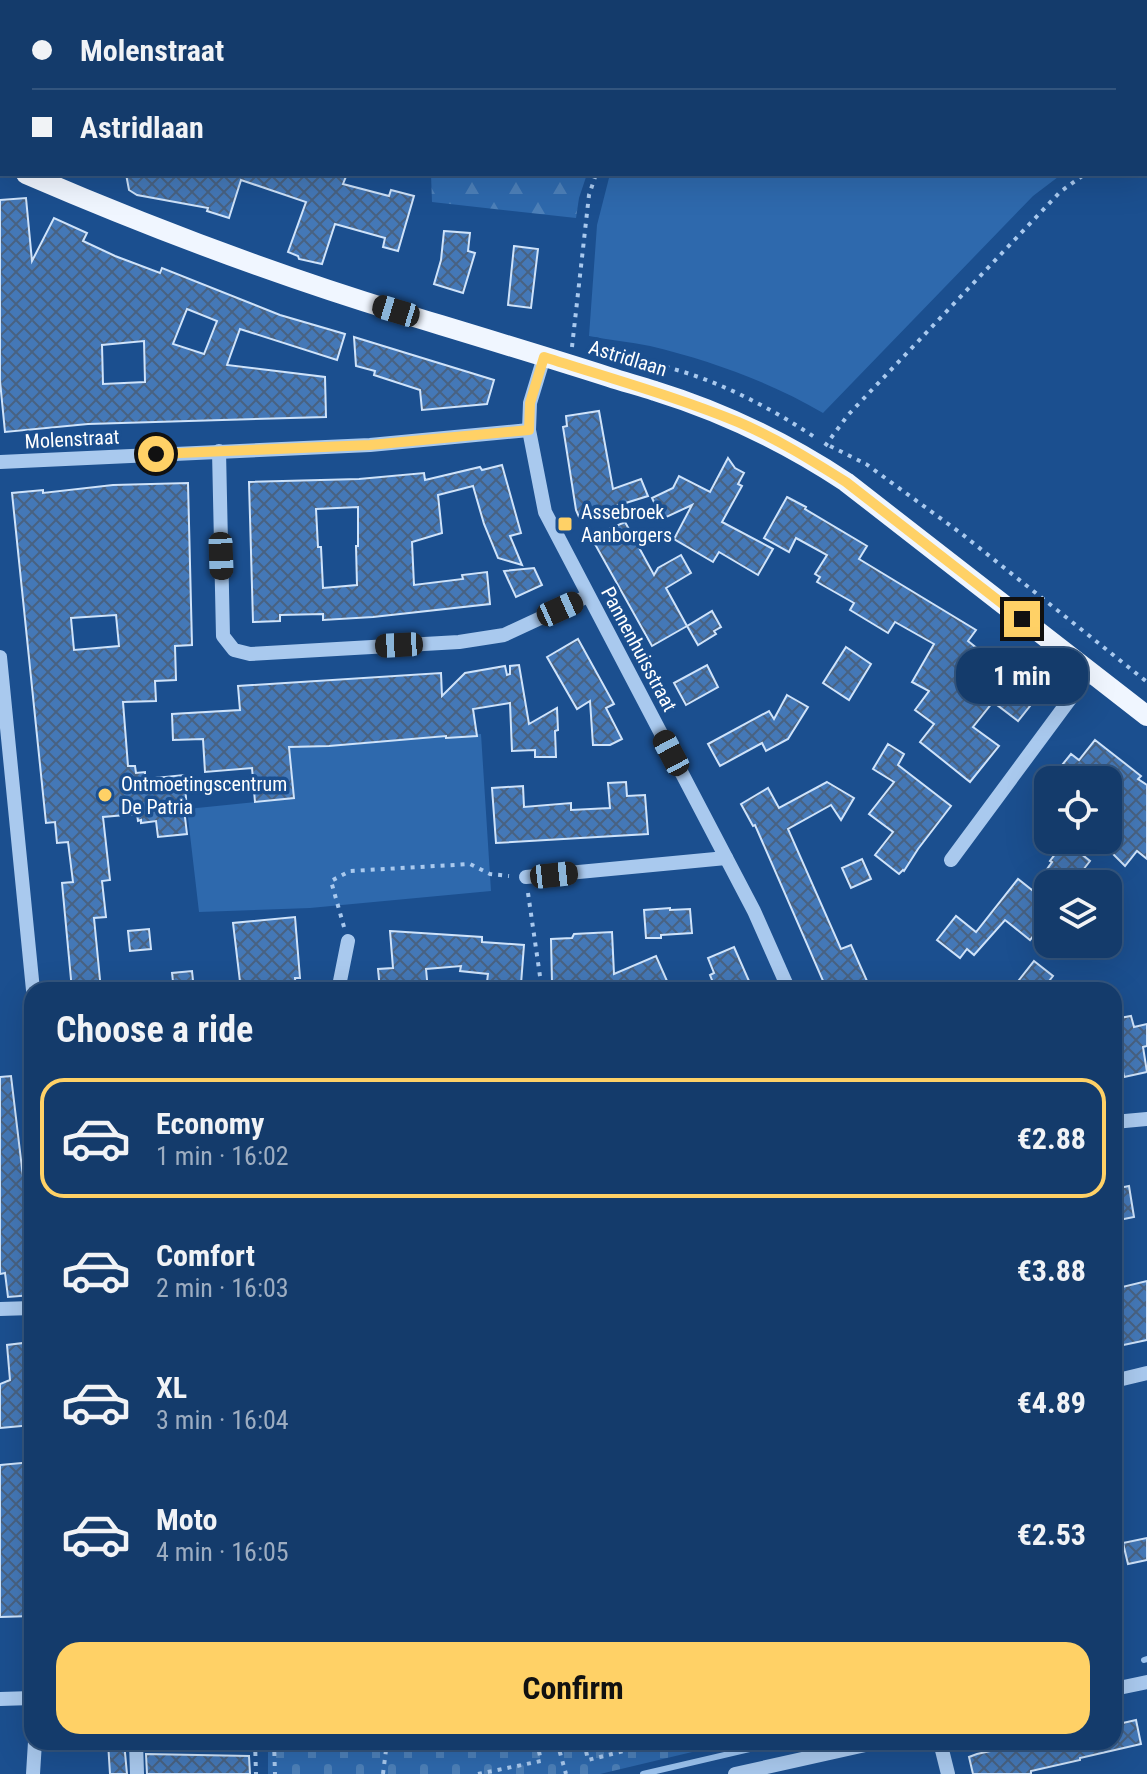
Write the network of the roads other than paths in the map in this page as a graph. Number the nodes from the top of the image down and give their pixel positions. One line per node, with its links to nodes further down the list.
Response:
1 (31, 176): 2 (main road, Astridlaan)
2 (544, 357): 3 (street, Pannenhuisstraat); 8 (main road, Astridlaan)
3 (529, 430): 4 (street, Molenstraat); 6 (street, Pannenhuisstraat)
4 (219, 451): 5 (street, Molenstraat); 6 (street)
5 (0, 462)
6 (588, 596): 10 (street, Pannenhuisstraat)
7 (0, 657): 14 (street)
8 (1090, 672): 9 (main road, Astridlaan); 11 (street)
9 (1147, 716)
10 (726, 858): 12 (street); 16 (street, Pannenhuisstraat)
11 (951, 860)
12 (526, 877)
13 (348, 941): 15 (street)
14 (32, 982)
15 (340, 982)
16 (785, 982)
17 (1147, 1119): 18 (street)
18 (1122, 1121)
19 (24, 1308): 20 (street)
20 (0, 1309)
21 (1147, 1373): 22 (street)
22 (1122, 1379)
23 (1147, 1682): 24 (street)
24 (1122, 1687)
25 (24, 1698): 26 (street)
26 (0, 1699)
27 (34, 1750): 31 (street)
28 (136, 1750): 32 (street)
29 (843, 1750): 33 (street)
30 (942, 1750): 34 (street)
31 (33, 1774)
32 (137, 1774)
33 (735, 1774)
34 (948, 1774)

